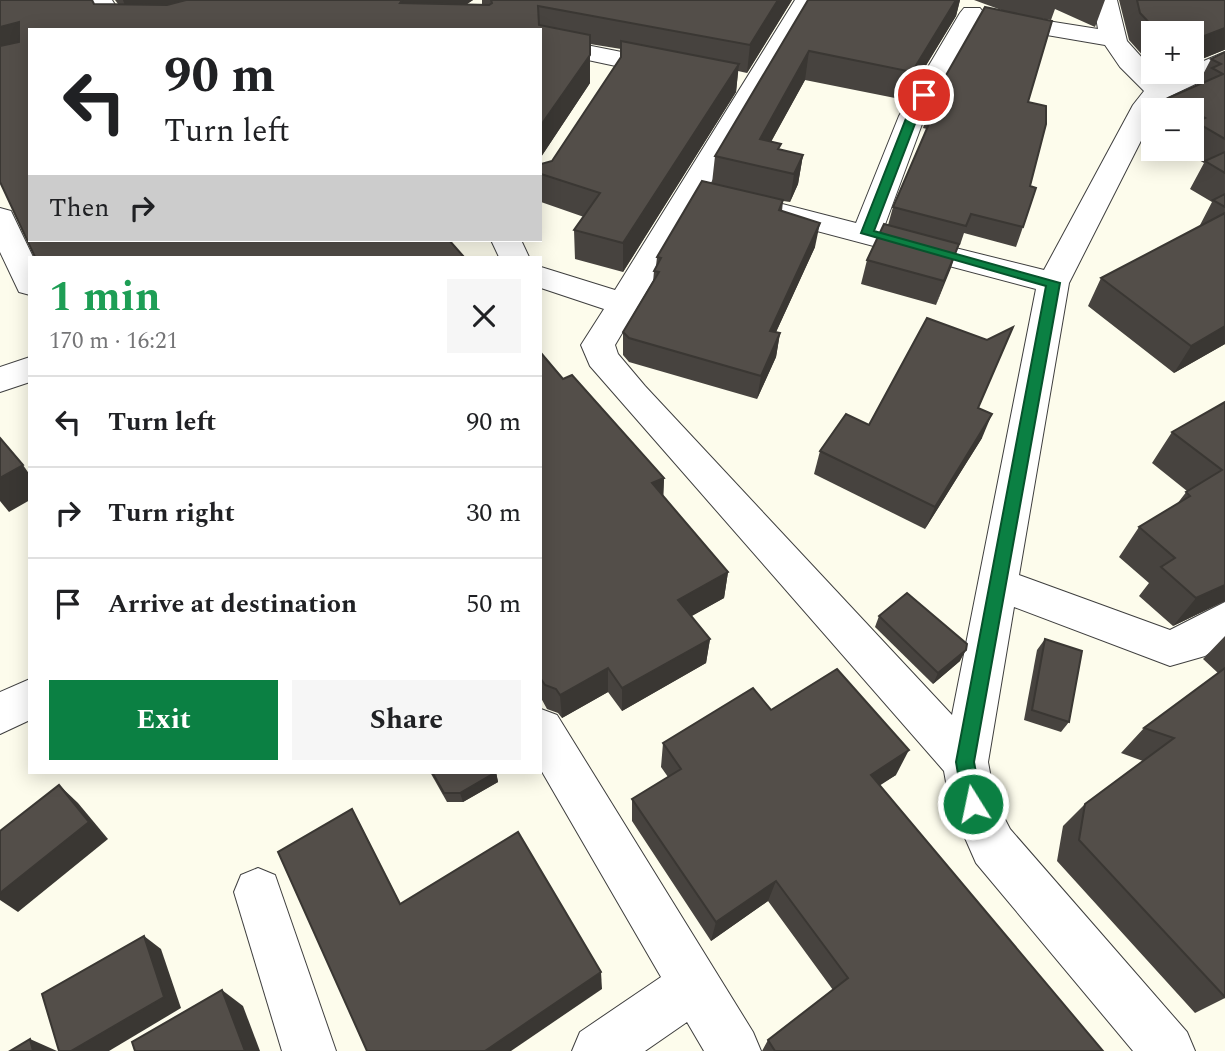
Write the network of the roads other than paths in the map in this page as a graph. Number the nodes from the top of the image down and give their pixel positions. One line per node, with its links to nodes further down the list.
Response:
1 (100, 0): 5 (street)
2 (807, 0): 11 (street)
3 (1105, 0): 6 (street)
4 (961, 6): 6 (street); 12 (street)
5 (118, 28)
6 (1114, 39): 10 (street)
7 (542, 43): 9 (street)
8 (1225, 60): 10 (street)
9 (701, 75)
10 (1159, 91): 16 (street)
11 (714, 197): 12 (street); 17 (street)
12 (867, 233): 16 (street)
13 (10, 234): 15 (street)
14 (542, 277): 17 (street)
15 (28, 280)
16 (1053, 283): 20 (street)
17 (623, 304): 25 (street)
18 (28, 370): 19 (street)
19 (0, 380)
20 (998, 584): 21 (street); 25 (street)
21 (1225, 620)
22 (28, 699): 23 (street)
23 (0, 714)
24 (542, 731): 27 (street)
25 (965, 762): 31 (street)
26 (258, 892): 28 (street)
27 (695, 985): 29 (street); 30 (street)
28 (309, 1051)
29 (599, 1051)
30 (734, 1051)
31 (1168, 1051)

